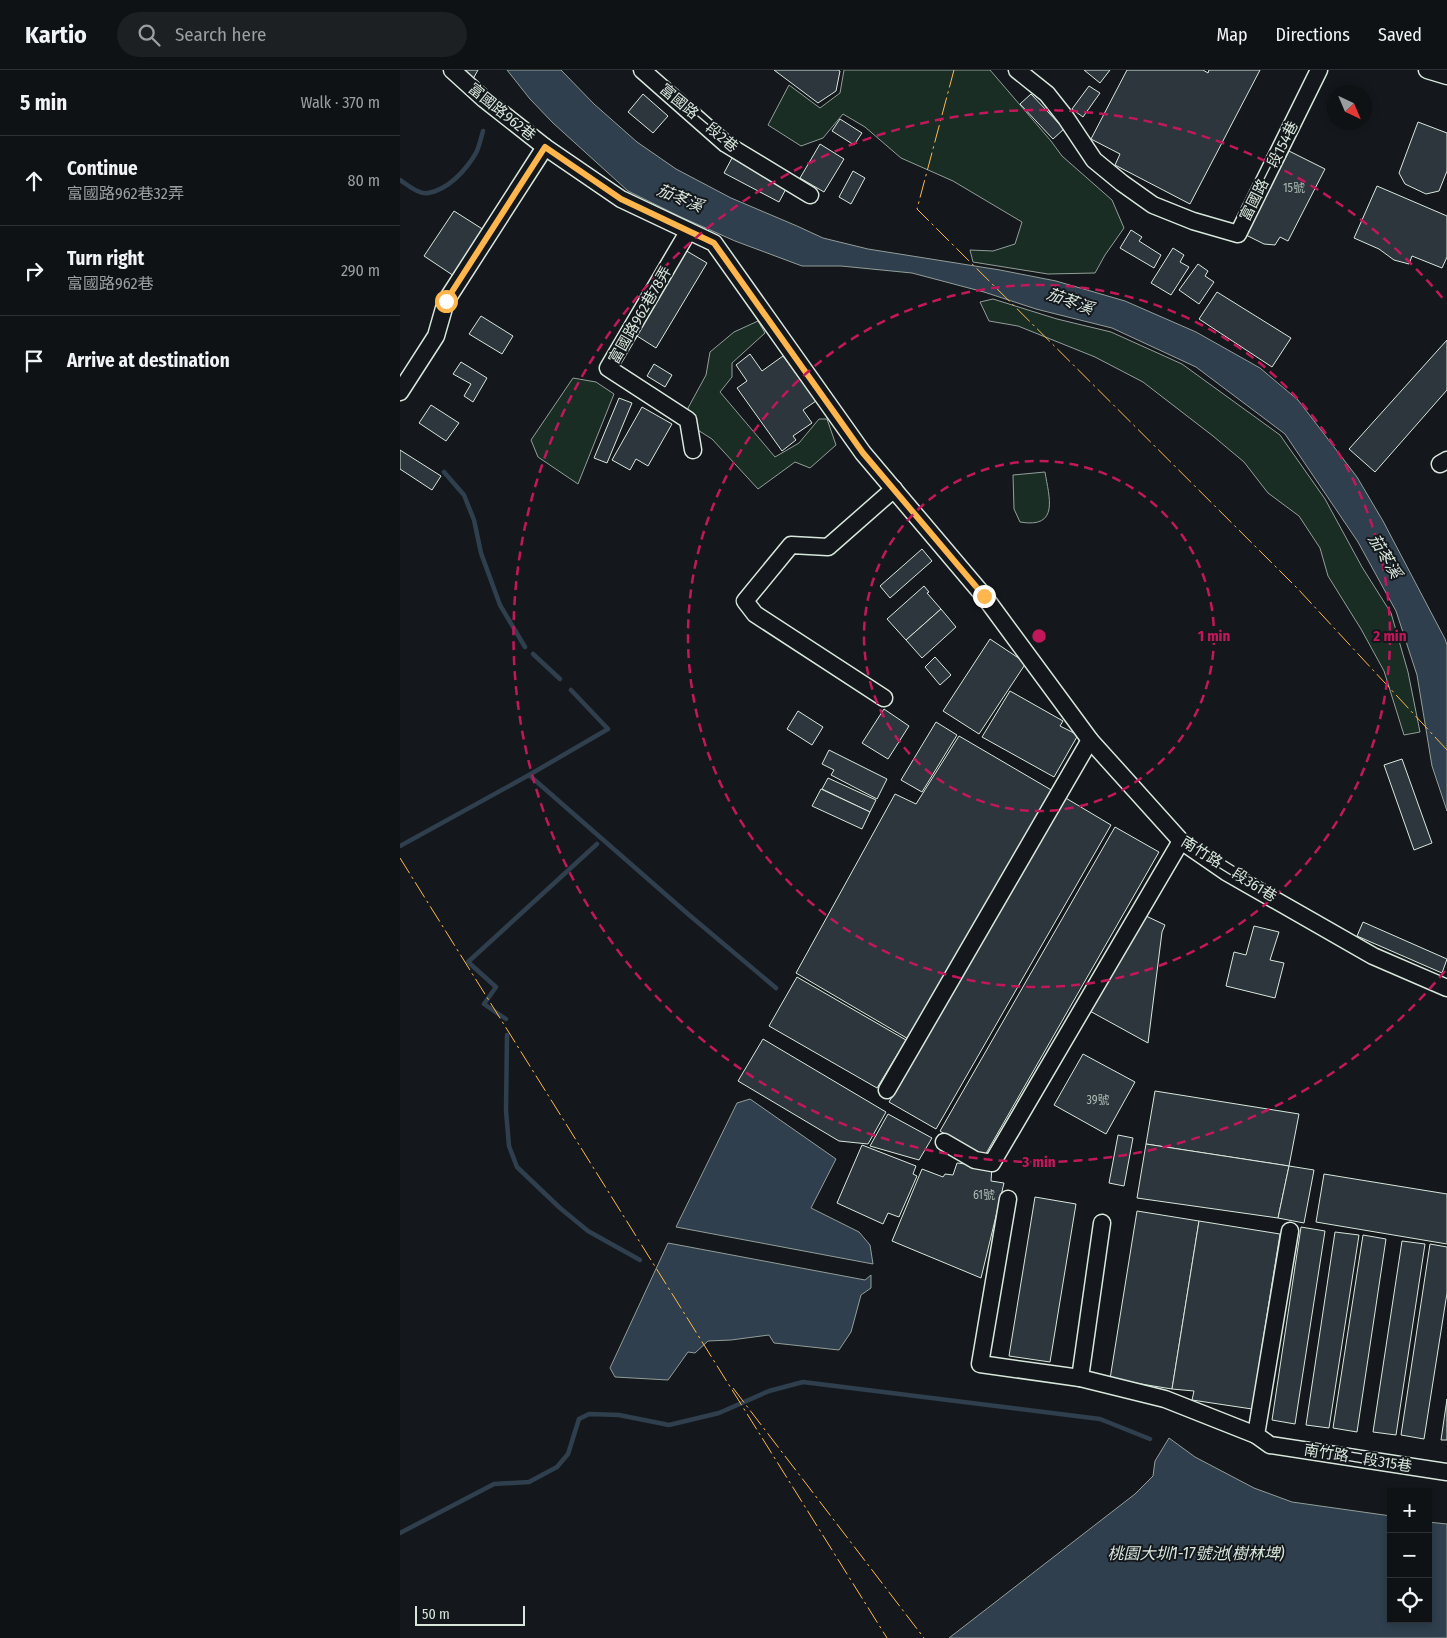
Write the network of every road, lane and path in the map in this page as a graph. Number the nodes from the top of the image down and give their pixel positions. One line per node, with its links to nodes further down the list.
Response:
1 (452, 70): 7 (street, 富國路962巷)
2 (642, 70): 8 (street, 富國路一段2巷)
3 (1017, 70): 4 (street, 富國路一段154巷)
4 (1319, 70)
5 (1427, 70): 6 (street)
6 (1447, 76)
7 (545, 147): 9 (street, 富國路962巷); 10 (street)
8 (810, 195)
9 (688, 232): 11 (street, 富國路962巷78弄); 12 (street, 富國路962巷)
10 (400, 392)
11 (693, 450)
12 (894, 489): 13 (street, 富國路962巷); 14 (street)
13 (1003, 621): 15 (street, 南竹路二段361巷)
14 (884, 698)
15 (1090, 740): 16 (street, 南竹路二段361巷); 18 (street)
16 (1181, 841): 17 (street, 南竹路二段361巷); 19 (street)
17 (1447, 988)
18 (887, 1090)
19 (944, 1142)
20 (1008, 1200): 23 (street)
21 (1102, 1223): 23 (street)
22 (1290, 1231): 24 (street)
23 (1080, 1378): 24 (street)
24 (1256, 1435): 25 (street, 南竹路二段315巷)
25 (1447, 1472)

